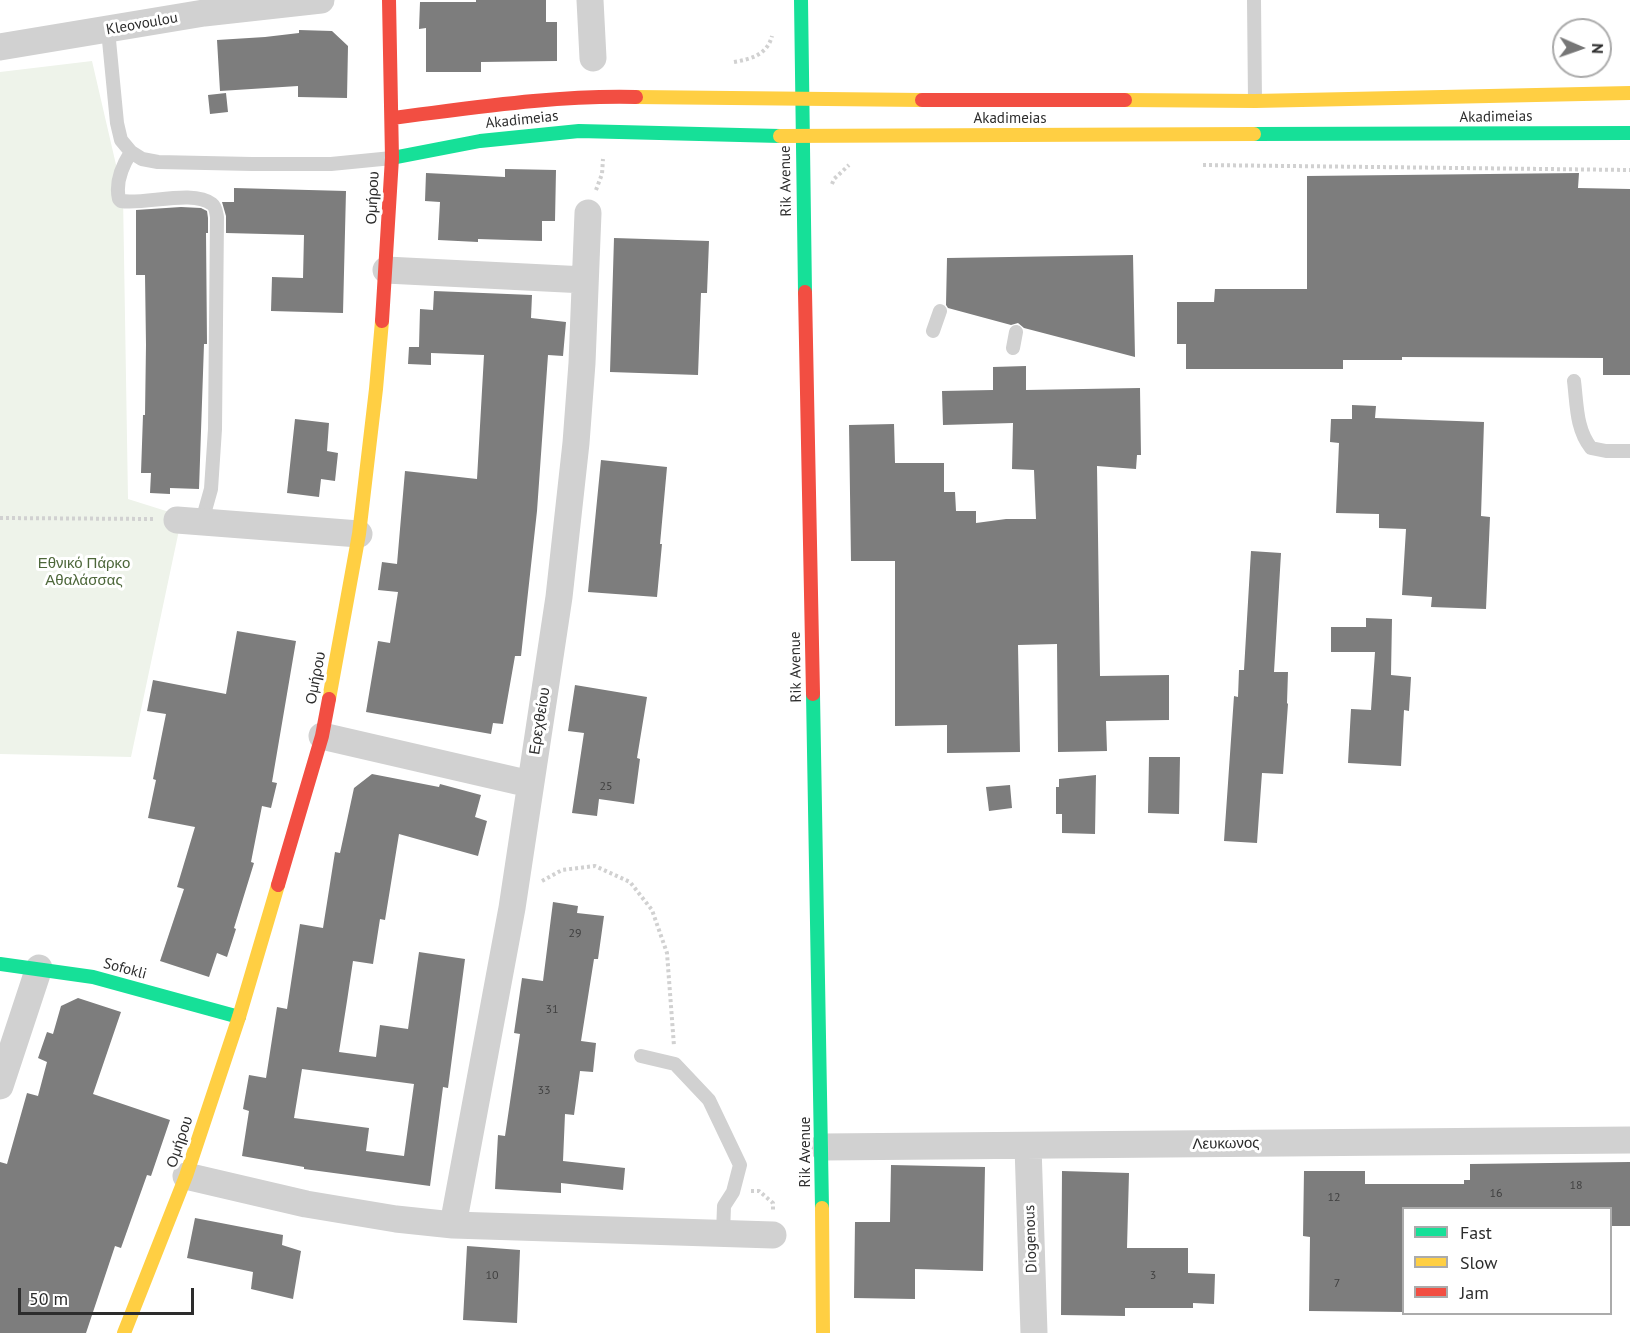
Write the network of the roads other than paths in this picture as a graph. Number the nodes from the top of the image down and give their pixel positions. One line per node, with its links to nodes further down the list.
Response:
1 (321, 0): 6 (street, Kleovoulou)
2 (389, 0): 13 (main road, Ομήρου)
3 (590, 0): 9 (street)
4 (801, 0): 11 (main road, Rik Avenue)
5 (1254, 0): 12 (lane)
6 (202, 7): 7 (street, Kleovoulou)
7 (108, 30): 8 (street, Kleovoulou); 16 (lane)
8 (0, 47)
9 (593, 58)
10 (1630, 93): 12 (main road, Akadimeias)
11 (802, 99): 12 (main road, Akadimeias); 13 (main road, Akadimeias); 15 (main road, Rik Avenue)
12 (1255, 100)
13 (392, 118): 17 (main road, Ομήρου)
14 (1630, 133): 15 (main road, Akadimeias)
15 (802, 136): 17 (main road, Akadimeias); 38 (main road, Rik Avenue)
16 (131, 152): 17 (lane); 27 (lane)
17 (392, 158): 19 (main road, Ομήρου)
18 (588, 213): 20 (street, Ερεχθείου)
19 (386, 270): 20 (street); 28 (main road, Ομήρου)
20 (585, 280): 30 (street, Ερεχθείου)
21 (940, 311): 22 (lane)
22 (933, 331)
23 (1016, 332): 24 (lane)
24 (1013, 348)
25 (1574, 381): 26 (lane)
26 (1630, 451)
27 (190, 520): 28 (street)
28 (359, 534): 29 (main road, Ομήρου)
29 (322, 736): 30 (street); 33 (main road, Ομήρου)
30 (530, 784): 40 (street, Ερεχθείου)
31 (0, 964): 32 (main road, Sofokli)
32 (39, 968): 33 (main road, Sofokli); 35 (street)
33 (239, 1017): 39 (main road, Ομήρου)
34 (641, 1056): 41 (lane)
35 (0, 1086)
36 (1630, 1140): 37 (street, Λευκωνος)
37 (1029, 1146): 38 (street, Λευκωνος); 45 (street, Diogenous)
38 (823, 1147): 44 (main road, Rik Avenue)
39 (186, 1176): 40 (street); 43 (main road, Ομήρου)
40 (453, 1225): 41 (street)
41 (723, 1234): 42 (street)
42 (773, 1234)
43 (124, 1333)
44 (823, 1333)
45 (1034, 1333)

